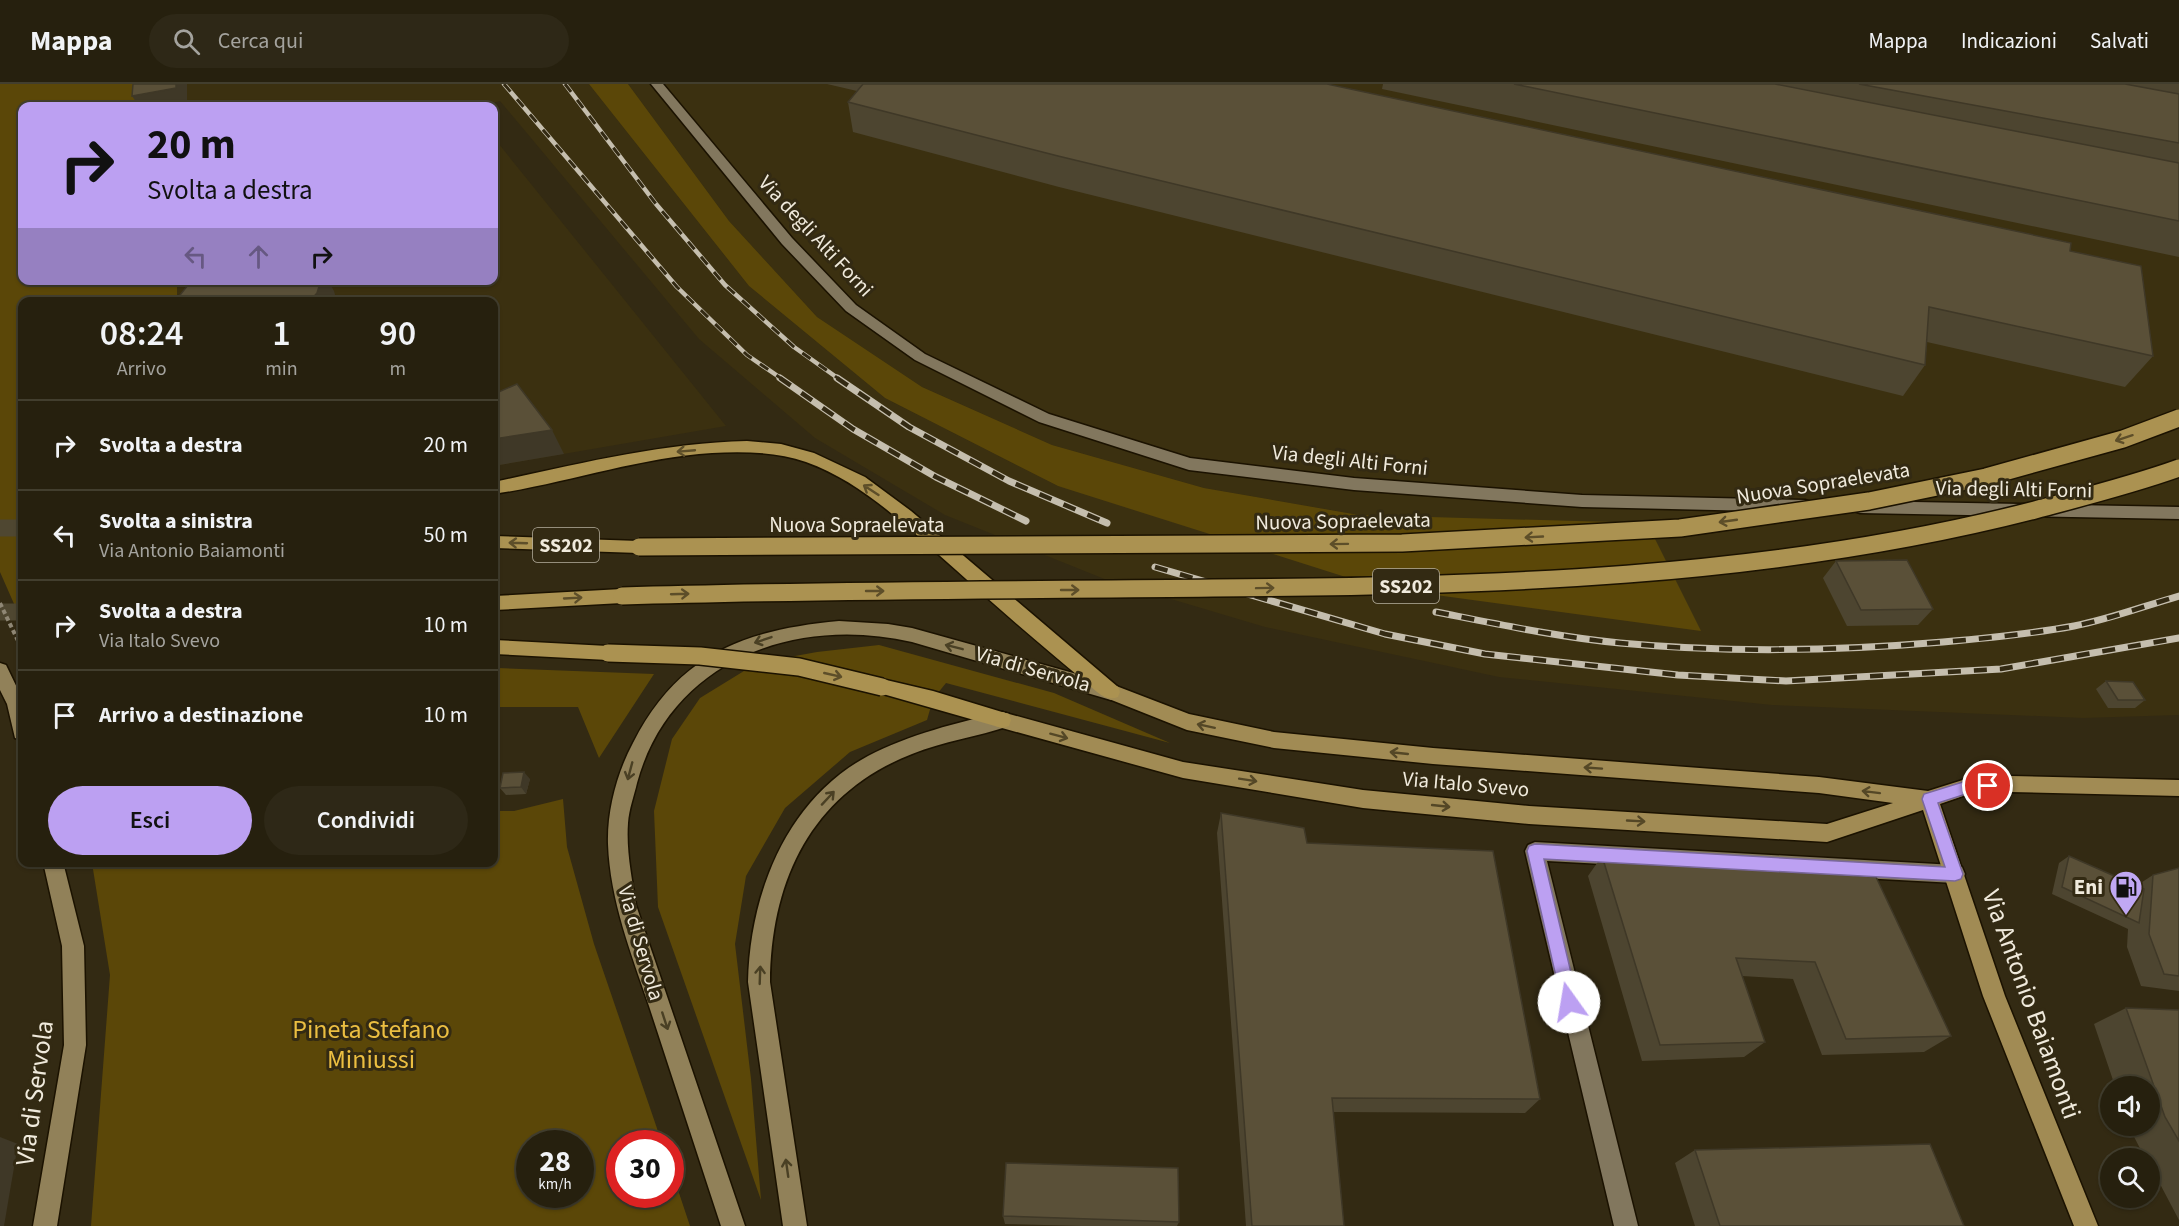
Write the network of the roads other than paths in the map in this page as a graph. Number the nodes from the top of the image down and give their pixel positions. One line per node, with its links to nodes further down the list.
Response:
1 (657, 84): 5 (street, Via degli Alti Forni)
2 (2179, 418): 6 (highway, Nuova Sopraelevata / SS202, one-way to 6, bridge)
3 (2179, 468): 7 (highway, SS202, one-way to 3, bridge)
4 (498, 487): 10 (highway, one-way to 4, bridge)
5 (2179, 513)
6 (498, 542)
7 (498, 603)
8 (498, 648): 12 (highway, one-way to 12, bridge)
9 (0, 670): 11 (main road)
10 (1111, 693): 14 (main road, Via Italo Svevo, one-way to 10); 18 (main road, Via di Servola, one-way to 18)
11 (18, 713)
12 (1002, 720): 14 (main road, Via Italo Svevo, one-way to 14); 19 (main road, one-way to 12)
13 (2179, 788): 14 (main road, Via Italo Svevo)
14 (1929, 799): 16 (main road, Via Antonio Baiamonti)
15 (54, 867): 17 (main road, Via di Servola)
16 (1955, 874): 20 (street); 21 (main road, Via Antonio Baiamonti)
17 (45, 1226)
18 (733, 1226)
19 (795, 1226)
20 (1626, 1226)
21 (2086, 1226)

